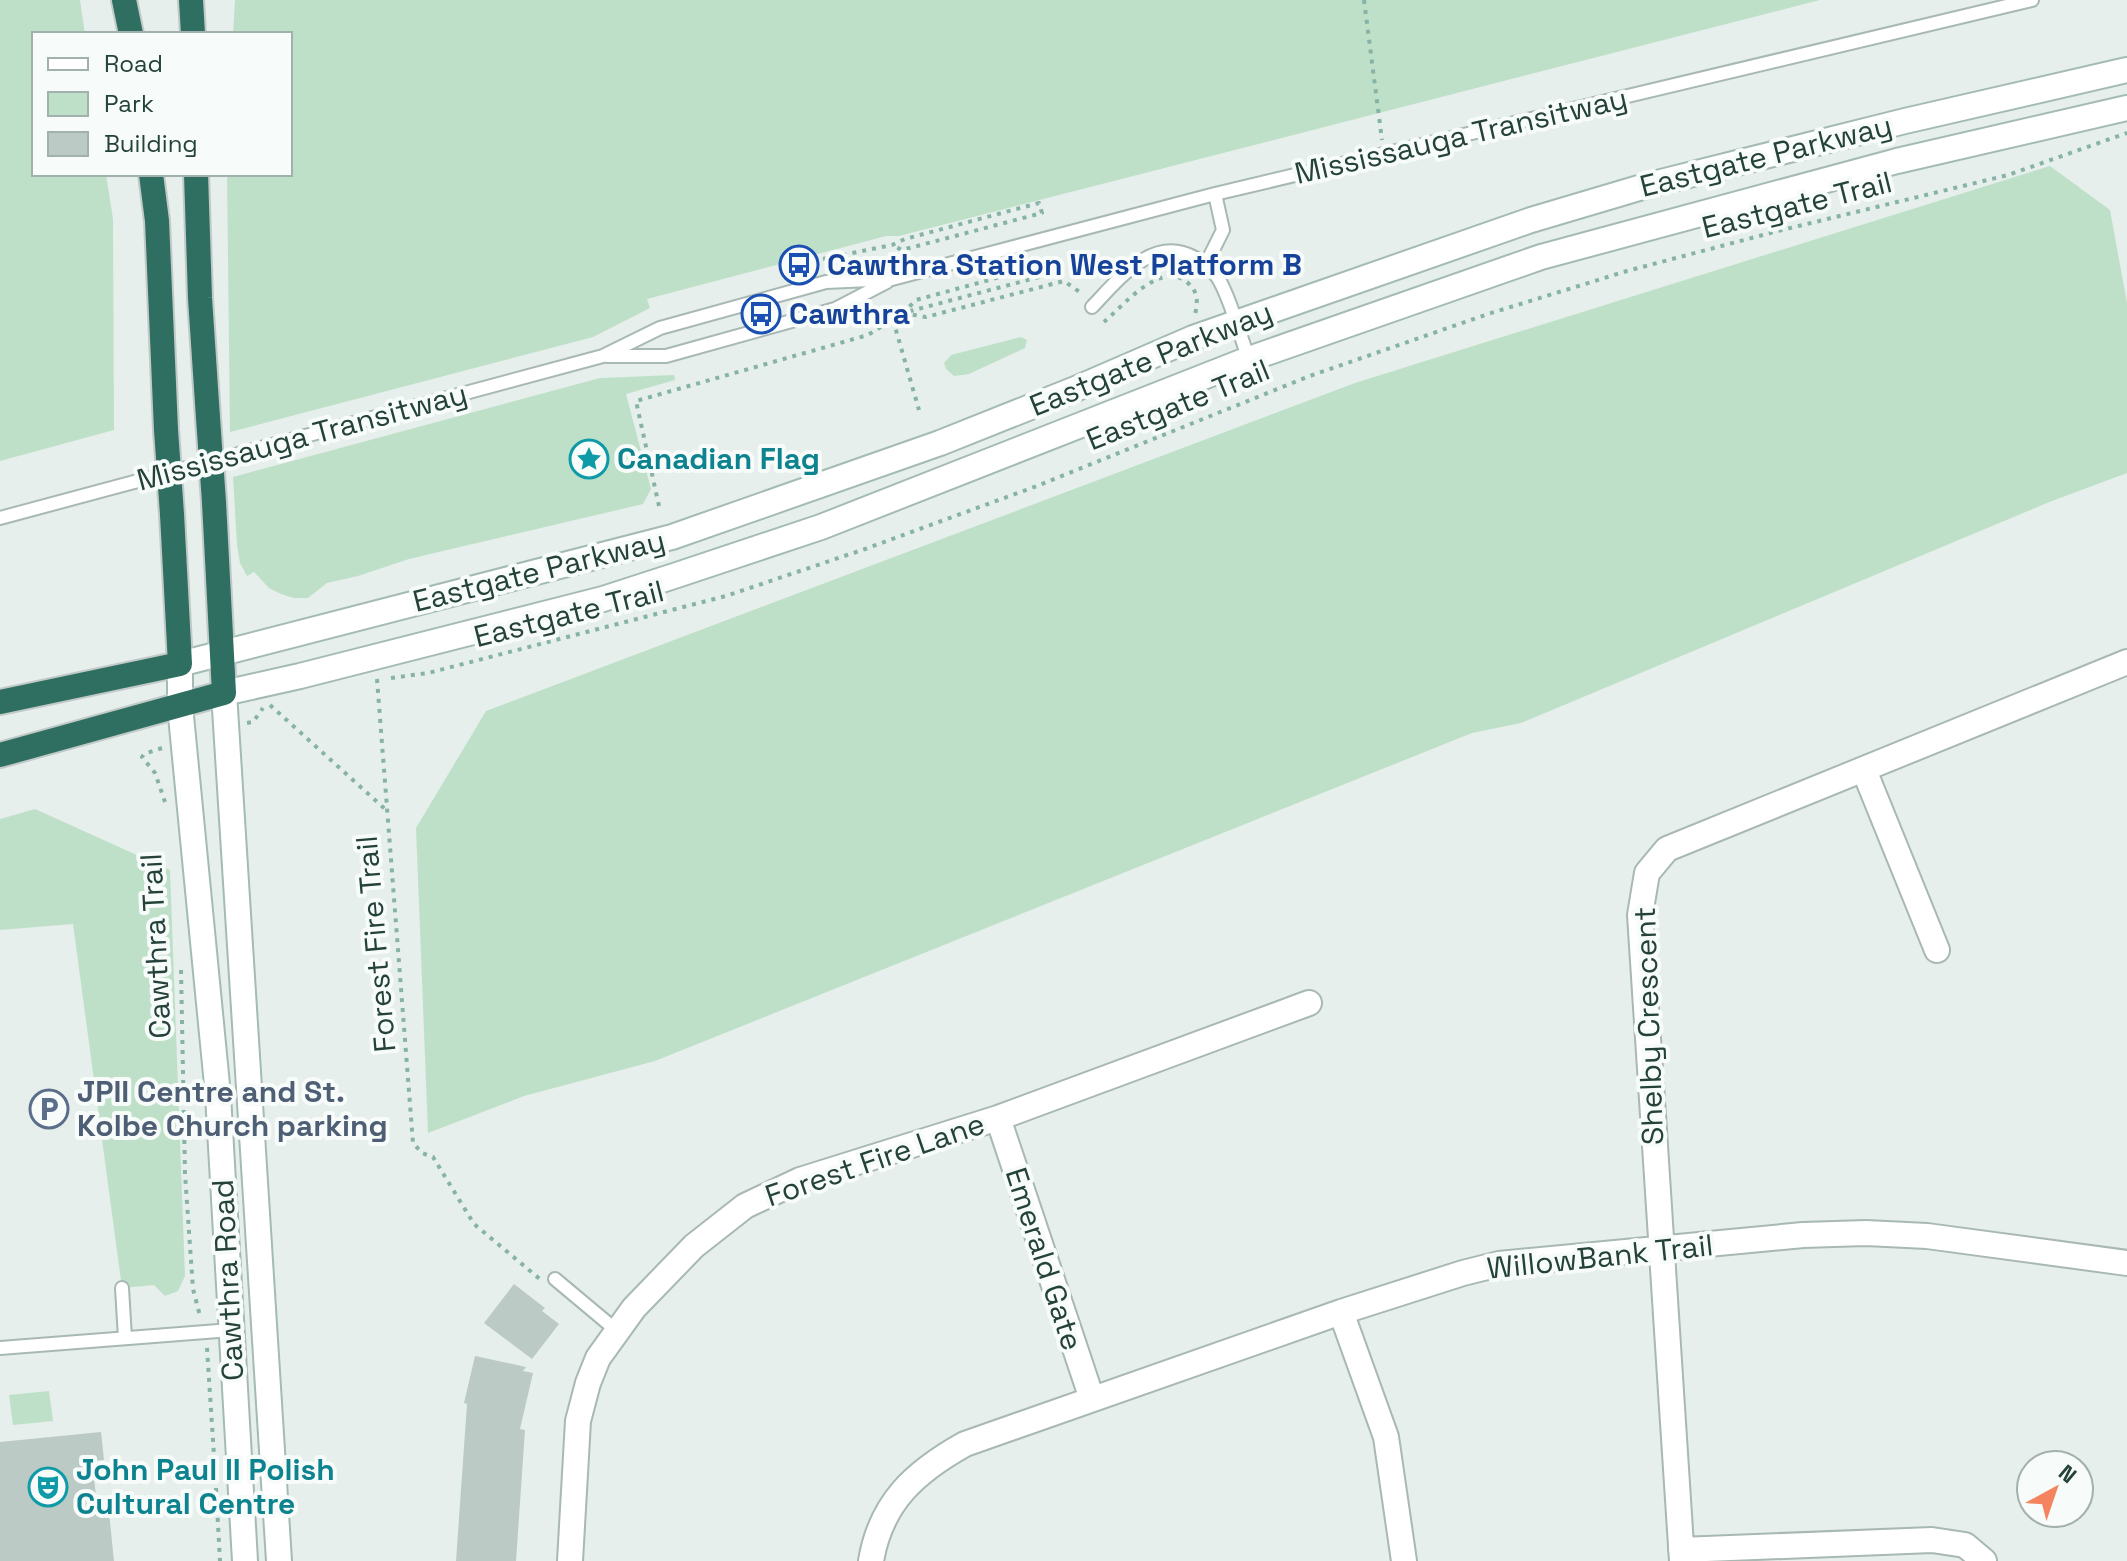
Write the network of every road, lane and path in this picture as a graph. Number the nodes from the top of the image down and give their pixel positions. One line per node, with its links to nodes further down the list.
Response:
1 (124, 0): 5 (highway)
2 (191, 0): 6 (highway)
3 (1364, 0): 10 (path)
4 (2032, 0): 10 (lane, Mississauga Transitway)
5 (131, 32)
6 (193, 32)
7 (2127, 70): 24 (main road, Eastgate Parkway)
8 (2127, 108): 26 (main road, Eastgate Parkway)
9 (2127, 133): 28 (path, Eastgate Trail)
10 (1384, 154): 13 (lane, Mississauga Transitway)
11 (151, 176): 36 (highway, bridge)
12 (196, 176): 34 (highway, bridge)
13 (1215, 194): 16 (lane); 17 (lane, Mississauga Transitway)
14 (892, 245): 14 (path); 15 (path)
15 (823, 259)
16 (1206, 264): 19 (lane); 24 (lane)
17 (892, 279): 25 (lane, Mississauga Transitway); 25 (lane, Mississauga Transitway)
18 (1081, 293): 20 (path)
19 (1092, 307)
20 (903, 313): 20 (path); 22 (path)
21 (1195, 317): 23 (path)
22 (893, 319): 30 (path); 32 (path)
23 (1104, 322)
24 (1235, 323): 26 (lane); 34 (main road, Eastgate Parkway)
25 (603, 356): 33 (lane, Mississauga Transitway)
26 (1249, 359): 38 (main road, Eastgate Parkway)
27 (1303, 368): 28 (path)
28 (1307, 377): 31 (path, Eastgate Trail)
29 (1218, 400): 31 (path)
30 (919, 410)
31 (1222, 410): 37 (path, Eastgate Trail)
32 (659, 506)
33 (0, 518)
34 (221, 651): 36 (main road, Eastgate Parkway); 38 (highway)
35 (2127, 662): 46 (main road, Shelby Crescent)
36 (180, 664): 40 (highway); 42 (main road, Cawthra Road)
37 (377, 679): 48 (path, Forest Fire Trail)
38 (224, 693): 42 (highway); 68 (main road, Cawthra Road)
39 (281, 700): 41 (path)
40 (0, 702)
41 (268, 703): 43 (path); 48 (path)
42 (180, 706): 45 (highway); 59 (main road, Cawthra Road)
43 (253, 722)
44 (144, 754): 47 (path)
45 (0, 755)
46 (1864, 770): 49 (main road); 53 (main road, Shelby Crescent)
47 (166, 804)
48 (387, 810): 55 (path, Forest Fire Trail)
49 (1937, 950)
50 (181, 957): 57 (path, Cawthra Trail)
51 (1309, 1003): 52 (main road, Forest Fire Lane)
52 (998, 1118): 60 (main road, Forest Fire Lane); 64 (main road, Emerald Gate)
53 (1661, 1249): 54 (main road, WillowBank Trail); 58 (main road, WillowBank Trail); 65 (main road, Shelby Crescent)
54 (2127, 1263)
55 (549, 1280): 60 (lane)
56 (122, 1288): 61 (lane)
57 (193, 1289)
58 (1341, 1312): 64 (main road, WillowBank Trail); 71 (main road)
59 (231, 1330): 61 (lane); 67 (main road, Cawthra Road)
60 (616, 1330): 69 (main road, Forest Fire Lane)
61 (125, 1338): 63 (lane)
62 (207, 1341): 66 (path)
63 (0, 1348)
64 (1092, 1399): 70 (main road)
65 (1682, 1555): 72 (main road)
66 (220, 1561)
67 (245, 1561)
68 (279, 1561)
69 (570, 1561)
70 (871, 1561)
71 (1404, 1561)
72 (1984, 1561)

